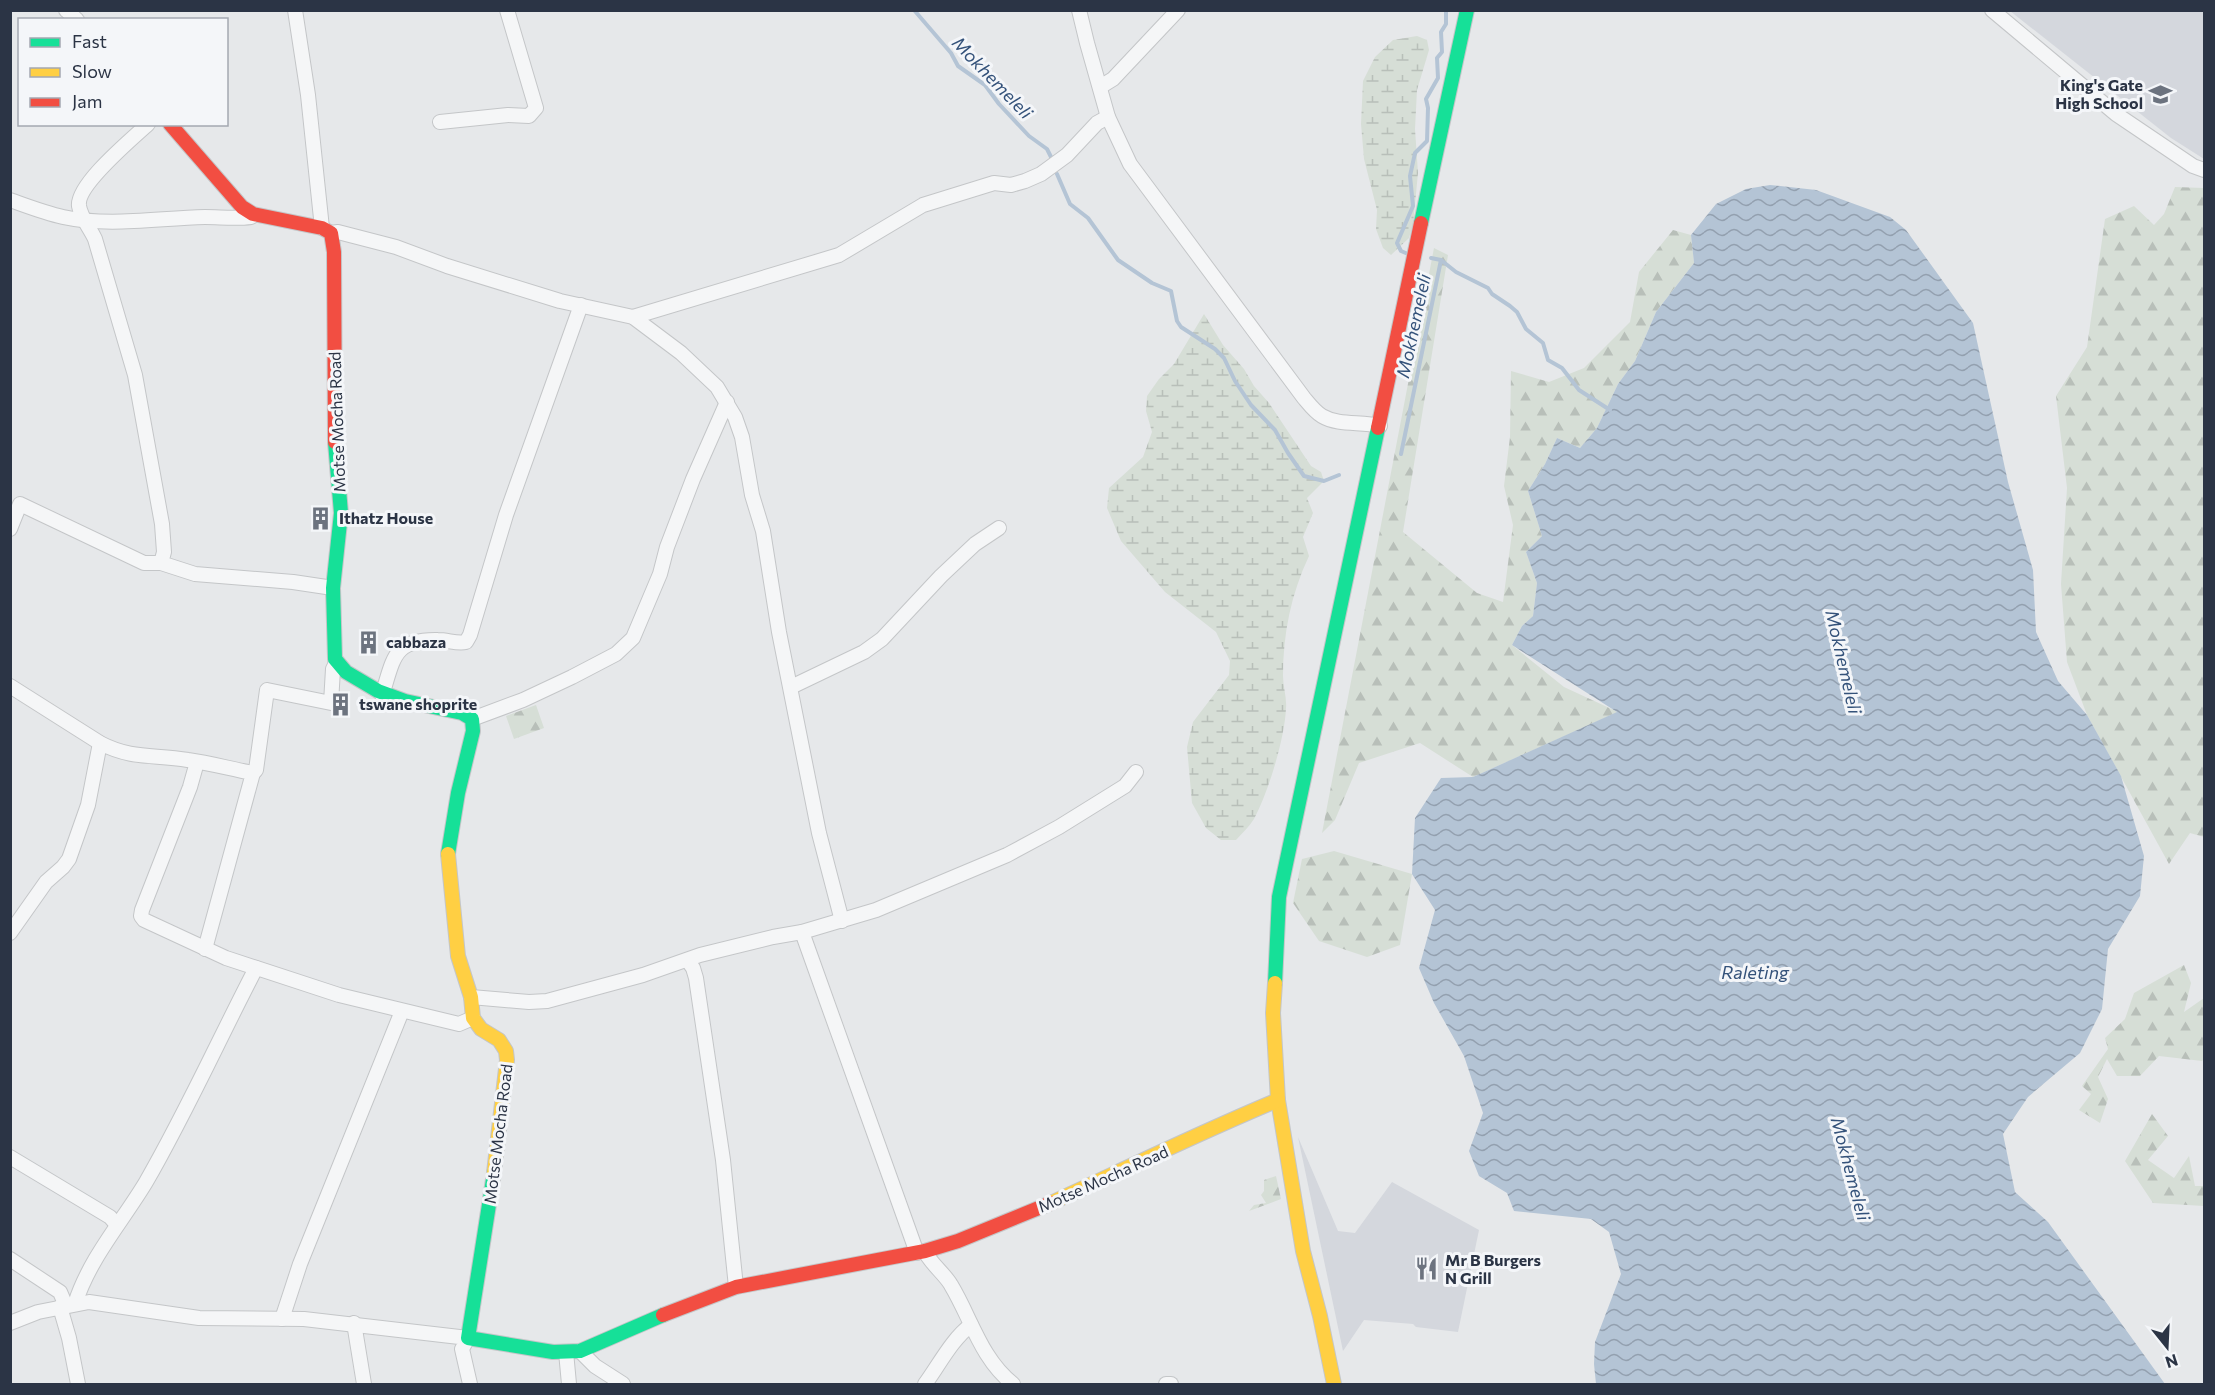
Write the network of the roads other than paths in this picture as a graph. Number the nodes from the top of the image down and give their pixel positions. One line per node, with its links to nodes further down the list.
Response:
1 (295, 10): 16 (street)
2 (507, 10): 9 (street)
3 (1079, 10): 7 (street)
4 (1178, 10): 7 (street)
5 (1467, 10): 20 (street)
6 (1992, 10): 12 (street)
7 (1100, 87): 8 (street)
8 (1108, 117): 18 (street); 20 (street)
9 (440, 122)
10 (146, 126): 15 (street)
11 (172, 126): 14 (street)
12 (2205, 170)
13 (10, 200): 15 (street)
14 (253, 214): 15 (street); 16 (street)
15 (83, 220): 23 (street)
16 (327, 230): 17 (street); 24 (street, Motse Mocha Road)
17 (581, 305): 18 (street); 28 (street)
18 (633, 317): 19 (street)
19 (727, 402): 27 (street); 29 (street)
20 (1380, 426): 43 (street)
21 (999, 528): 27 (street)
22 (10, 529): 23 (street)
23 (161, 562): 24 (street)
24 (333, 588): 25 (street, Motse Mocha Road)
25 (336, 663): 28 (street); 33 (street)
26 (10, 686): 30 (street)
27 (791, 687): 34 (street)
28 (382, 695): 29 (street)
29 (472, 719): 40 (street)
30 (100, 743): 31 (street); 35 (street)
31 (197, 762): 33 (street); 37 (street)
32 (1136, 772): 34 (street)
33 (253, 773): 37 (street)
34 (842, 921): 36 (street)
35 (10, 933)
36 (802, 933): 38 (street); 46 (street)
37 (205, 949): 39 (street)
38 (688, 961): 40 (street); 48 (street)
39 (256, 968): 41 (street); 45 (street)
40 (471, 997): 42 (street)
41 (402, 1011): 42 (street); 50 (street)
42 (472, 1018): 54 (street, Motse Mocha Road)
43 (1278, 1100): 46 (street, Motse Mocha Road); 65 (street)
44 (10, 1157): 45 (street)
45 (117, 1225): 49 (street)
46 (921, 1252): 48 (street, Motse Mocha Road); 53 (street)
47 (10, 1259): 49 (street)
48 (736, 1287): 55 (street, Motse Mocha Road)
49 (67, 1306): 50 (street); 51 (street); 56 (street)
50 (282, 1319): 52 (street)
51 (10, 1323)
52 (354, 1323): 54 (street); 57 (street)
53 (971, 1325): 61 (street); 62 (street)
54 (468, 1338): 55 (street); 58 (street)
55 (573, 1352): 59 (street); 60 (street)
56 (78, 1384)
57 (364, 1384)
58 (470, 1384)
59 (569, 1384)
60 (623, 1384)
61 (925, 1384)
62 (1013, 1384)
63 (1166, 1384): 64 (street)
64 (1171, 1384)
65 (1334, 1384)

